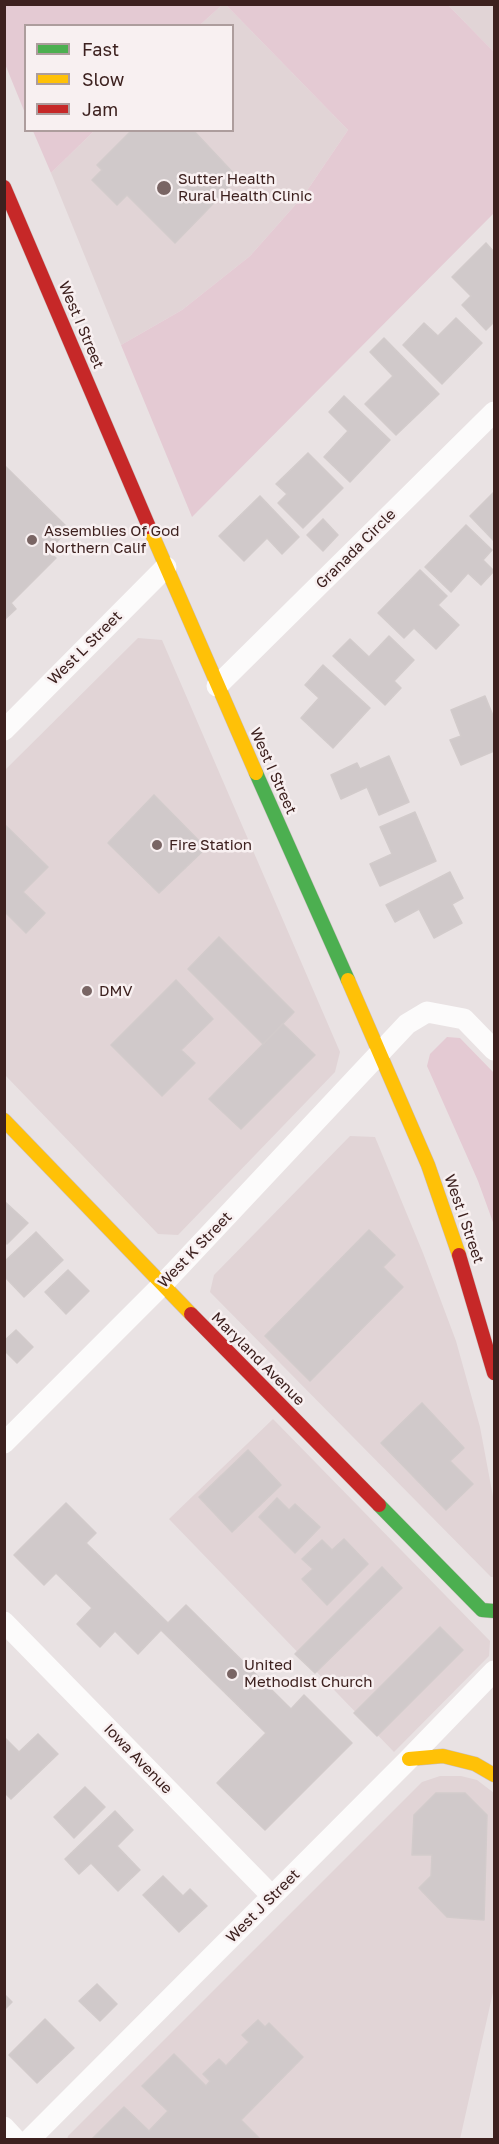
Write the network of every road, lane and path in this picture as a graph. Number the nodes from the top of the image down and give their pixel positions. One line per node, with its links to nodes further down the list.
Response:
1 (4, 187): 3 (street, West I Street)
2 (495, 412): 4 (street, Granada Circle)
3 (166, 567): 4 (street, West I Street); 5 (street, West L Street)
4 (217, 686): 7 (street, West I Street)
5 (4, 730)
6 (495, 1050): 7 (street, West K Street)
7 (381, 1054): 9 (street, West K Street); 10 (street, West I Street)
8 (4, 1120): 9 (street, Maryland Avenue)
9 (162, 1285): 11 (street, West K Street); 12 (street, Maryland Avenue)
10 (495, 1373)
11 (4, 1443)
12 (495, 1611)
13 (4, 1623): 17 (street, Iowa Avenue)
14 (495, 1671): 15 (street, West J Street)
15 (409, 1759): 16 (street); 17 (street, West J Street)
16 (495, 1775)
17 (272, 1896): 20 (street, West J Street)
18 (4, 2127): 19 (street)
19 (16, 2139)
20 (29, 2139)

